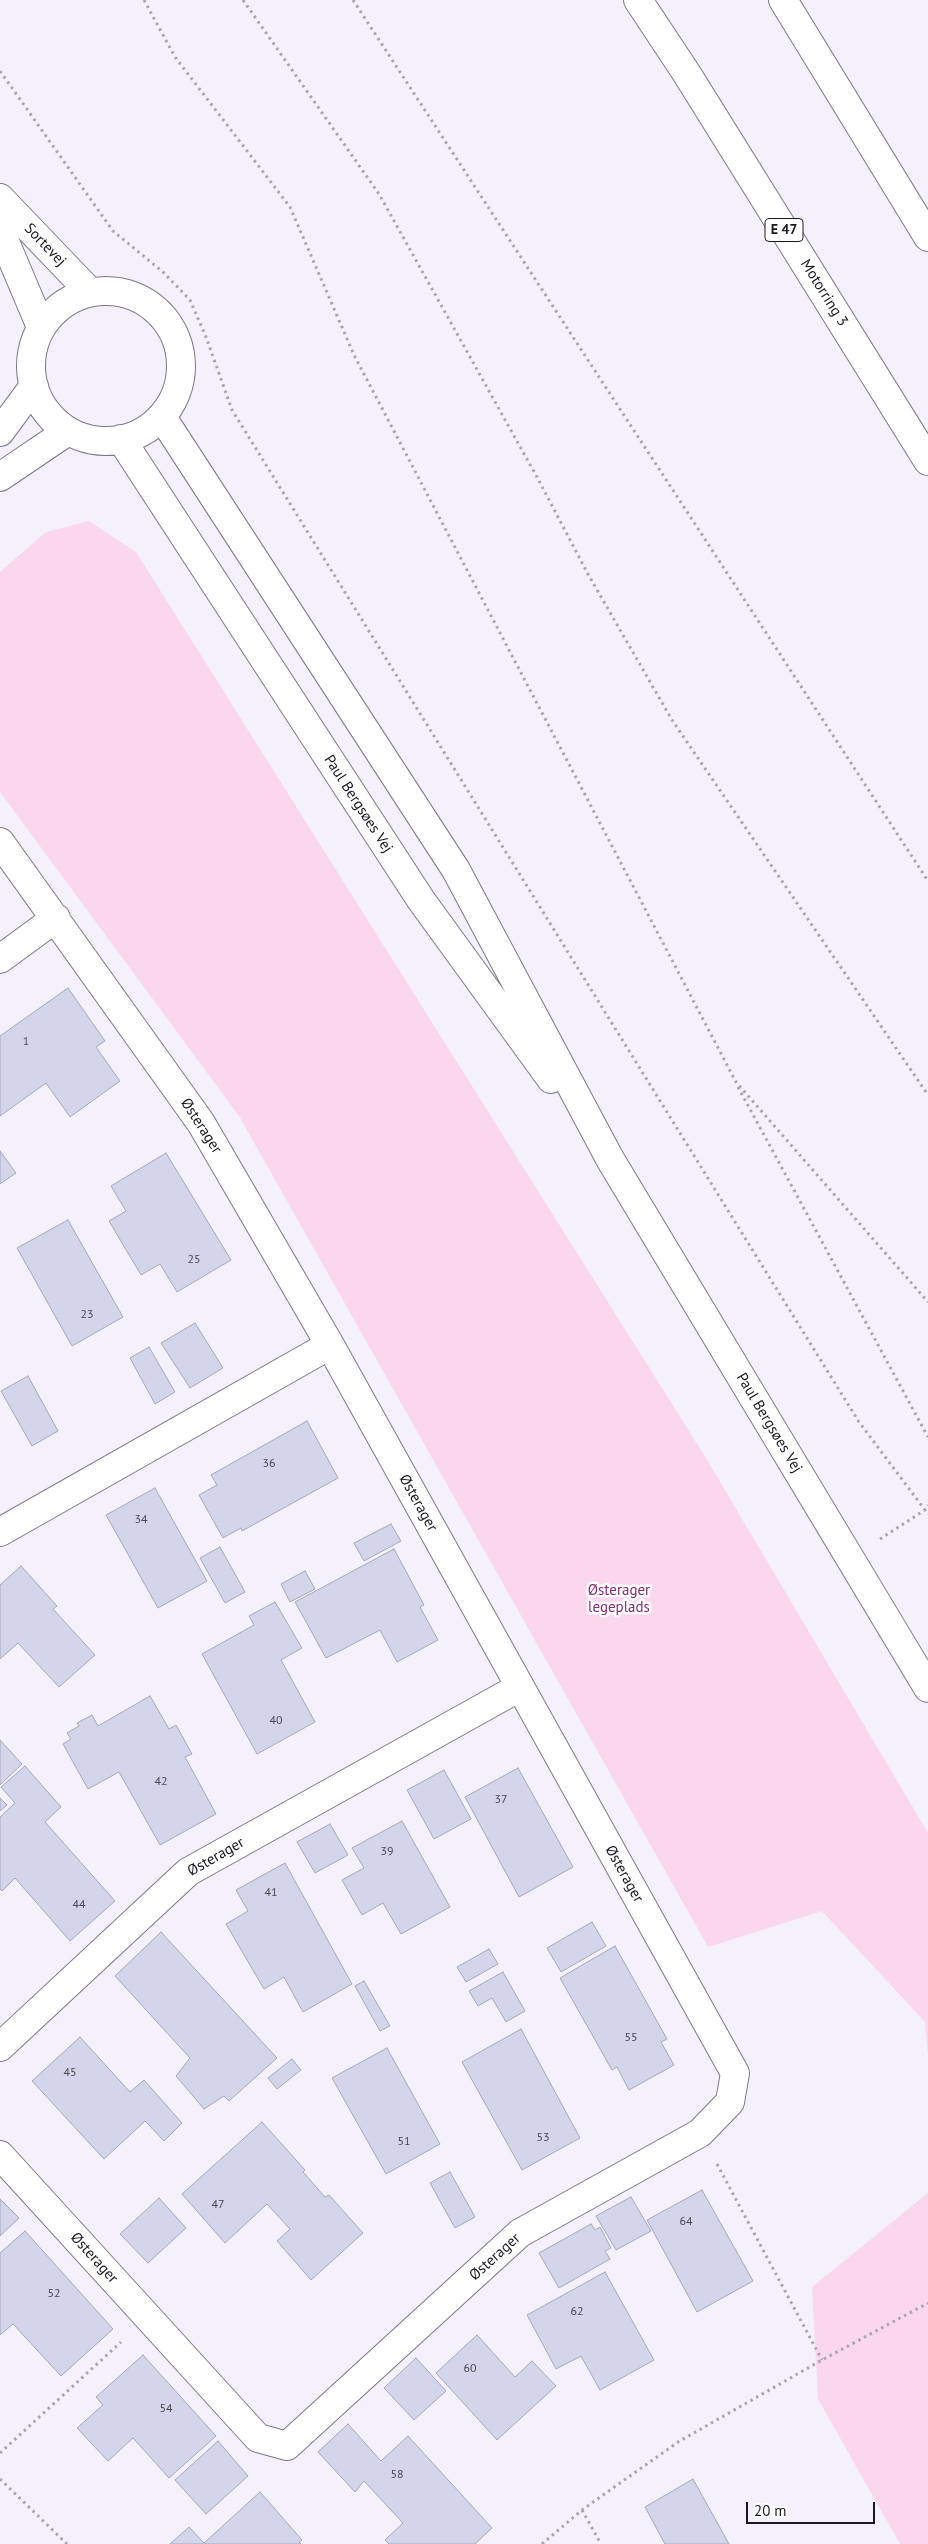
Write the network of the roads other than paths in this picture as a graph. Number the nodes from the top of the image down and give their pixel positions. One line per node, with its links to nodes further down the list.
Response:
1 (638, 0): 13 (main road, Motorring 3 / E 47)
2 (783, 0): 5 (main road)
3 (0, 198): 6 (main road, Sortevej)
4 (0, 230): 7 (main road, Sortevej)
5 (928, 237)
6 (90, 292): 7 (main road); 9 (main road)
7 (41, 327): 8 (main road)
8 (34, 386): 10 (main road); 11 (main road)
9 (162, 417): 12 (main road); 18 (main road, Paul Bergsøes Vej)
10 (68, 431): 12 (main road); 14 (main road)
11 (0, 432)
12 (121, 439): 18 (main road, Paul Bergsøes Vej)
13 (928, 461)
14 (0, 477)
15 (0, 842): 16 (main road, Østerager)
16 (56, 918): 17 (main road); 19 (main road, Østerager)
17 (0, 959)
18 (610, 1159): 22 (main road, Paul Bergsøes Vej)
19 (330, 1345): 20 (main road); 21 (main road, Østerager)
20 (0, 1532)
21 (520, 1687): 23 (main road, Østerager); 24 (main road, Østerager)
22 (928, 1688)
23 (0, 2047)
24 (0, 2155)

